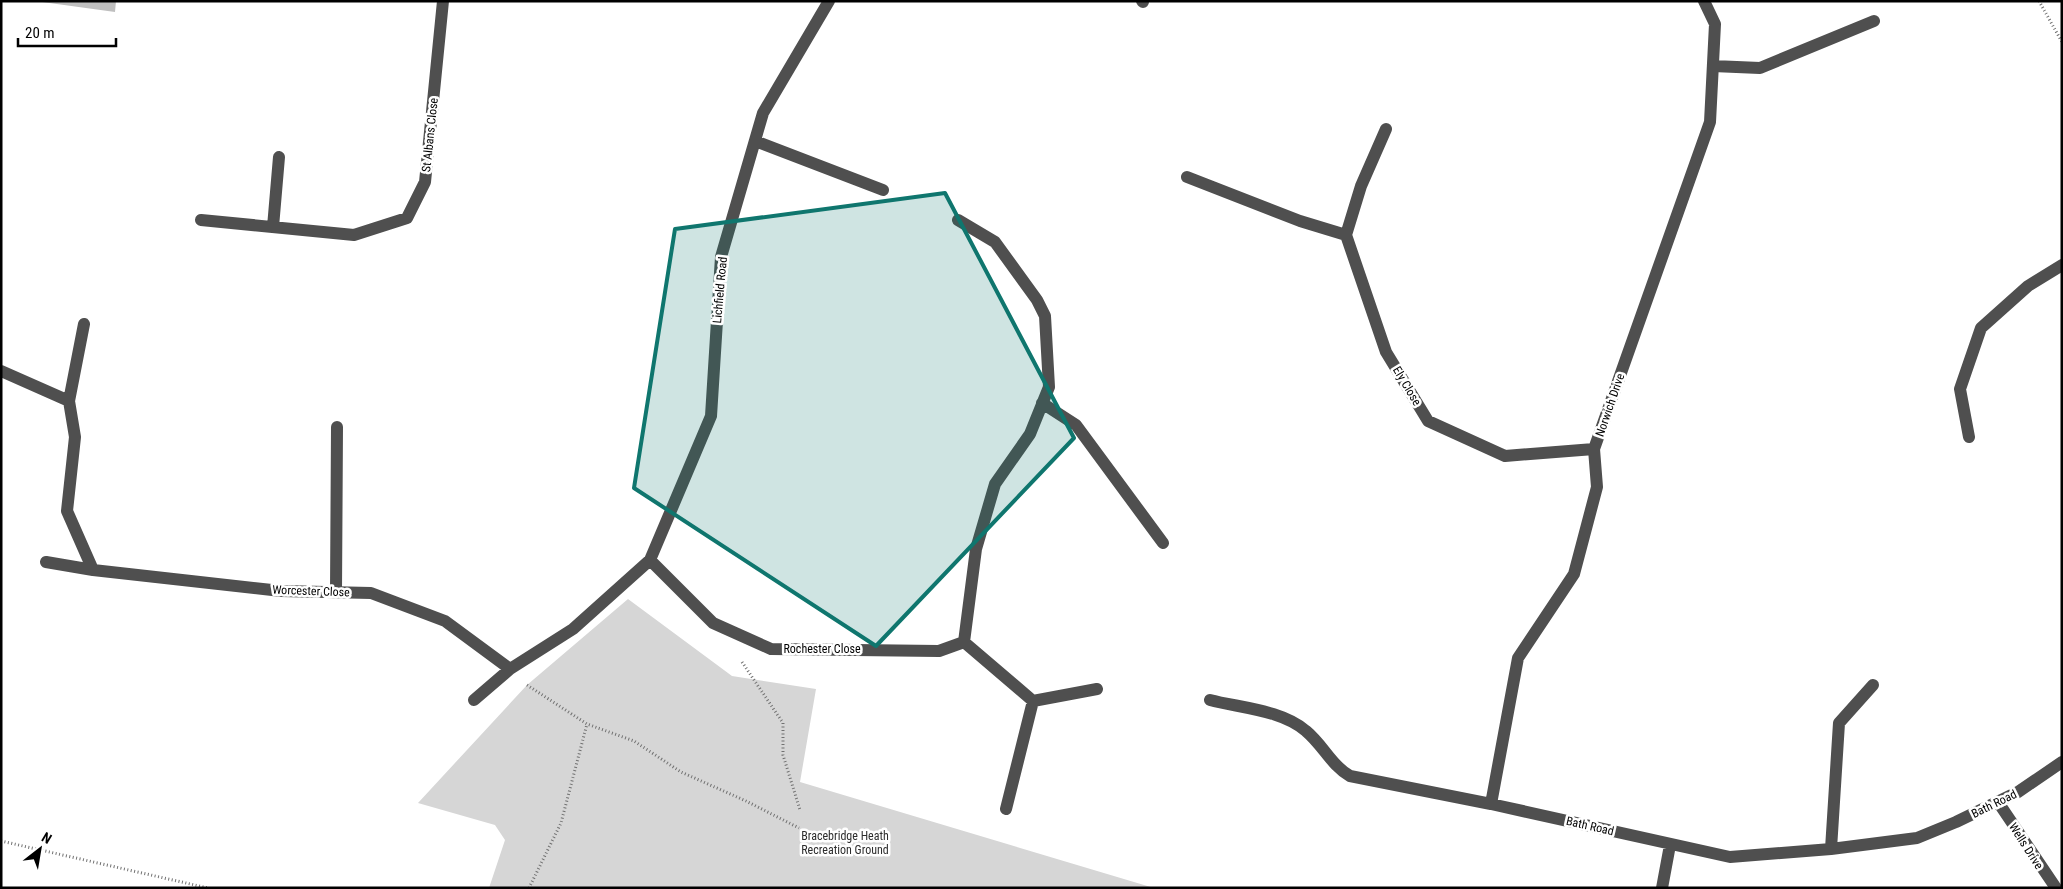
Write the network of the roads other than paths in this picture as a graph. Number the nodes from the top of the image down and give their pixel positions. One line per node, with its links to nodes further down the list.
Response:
1 (443, 1): 13 (street, St Albans Close)
2 (829, 1): 7 (street, Lichfield Road)
3 (1704, 1): 5 (street, Norwich Drive)
4 (1874, 21): 5 (street)
5 (1713, 66): 22 (street, Norwich Drive)
6 (1386, 129): 14 (street)
7 (755, 141): 10 (street); 24 (street, Lichfield Road)
8 (279, 156): 13 (street)
9 (1187, 177): 14 (street)
10 (883, 190)
11 (201, 220): 13 (street, St Albans Close)
12 (958, 220): 19 (street)
13 (273, 226)
14 (1346, 235): 22 (street, Ely Close)
15 (2062, 264): 21 (street)
16 (84, 324): 18 (street)
17 (1, 371): 18 (street)
18 (69, 401): 26 (street)
19 (1042, 403): 23 (street); 28 (street)
20 (337, 426): 27 (street)
21 (1969, 437)
22 (1594, 450): 37 (street, Norwich Drive)
23 (1164, 543)
24 (650, 560): 28 (street, Rochester Close); 29 (street)
25 (46, 562): 26 (street, Worcester Close)
26 (93, 570): 27 (street, Worcester Close)
27 (336, 592): 29 (street, Worcester Close)
28 (964, 642): 34 (street)
29 (510, 669): 32 (street)
30 (1873, 685): 40 (street)
31 (1097, 689): 34 (street)
32 (474, 700)
33 (1210, 700): 37 (street, Bath Road)
34 (1033, 701): 38 (street)
35 (2062, 762): 36 (street, Bath Road)
36 (1998, 802): 40 (street, Bath Road); 42 (street, Wells Drive)
37 (1491, 804): 39 (street, Bath Road)
38 (1006, 810)
39 (1670, 845): 40 (street, Bath Road); 41 (street)
40 (1831, 850)
41 (1662, 888)
42 (2056, 888)

